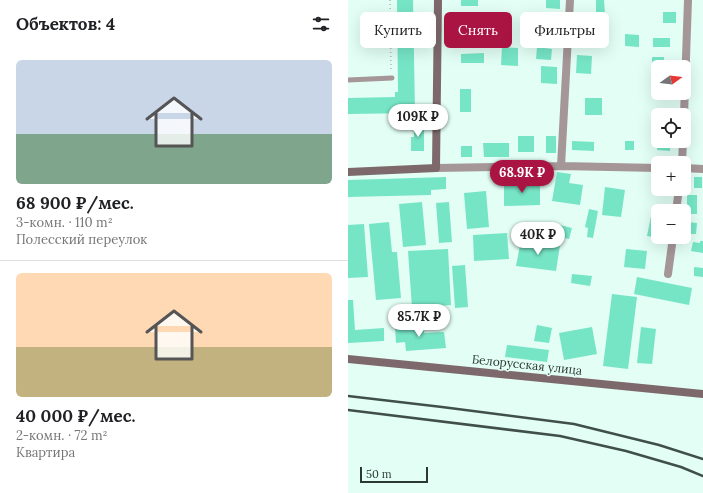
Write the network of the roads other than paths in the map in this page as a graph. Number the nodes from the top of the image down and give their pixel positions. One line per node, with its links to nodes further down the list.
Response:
1 (438, 0): 8 (street)
2 (570, 0): 7 (street)
3 (688, 0): 6 (street)
4 (392, 78): 5 (lane)
5 (348, 80)
6 (684, 108)
7 (562, 166): 8 (street); 9 (street)
8 (436, 168): 12 (street)
9 (651, 168)
10 (691, 168): 11 (street)
11 (703, 169)
12 (348, 172)
13 (672, 244): 14 (street)
14 (668, 274)
15 (348, 359): 16 (street, Белорусская улица)
16 (703, 394)

